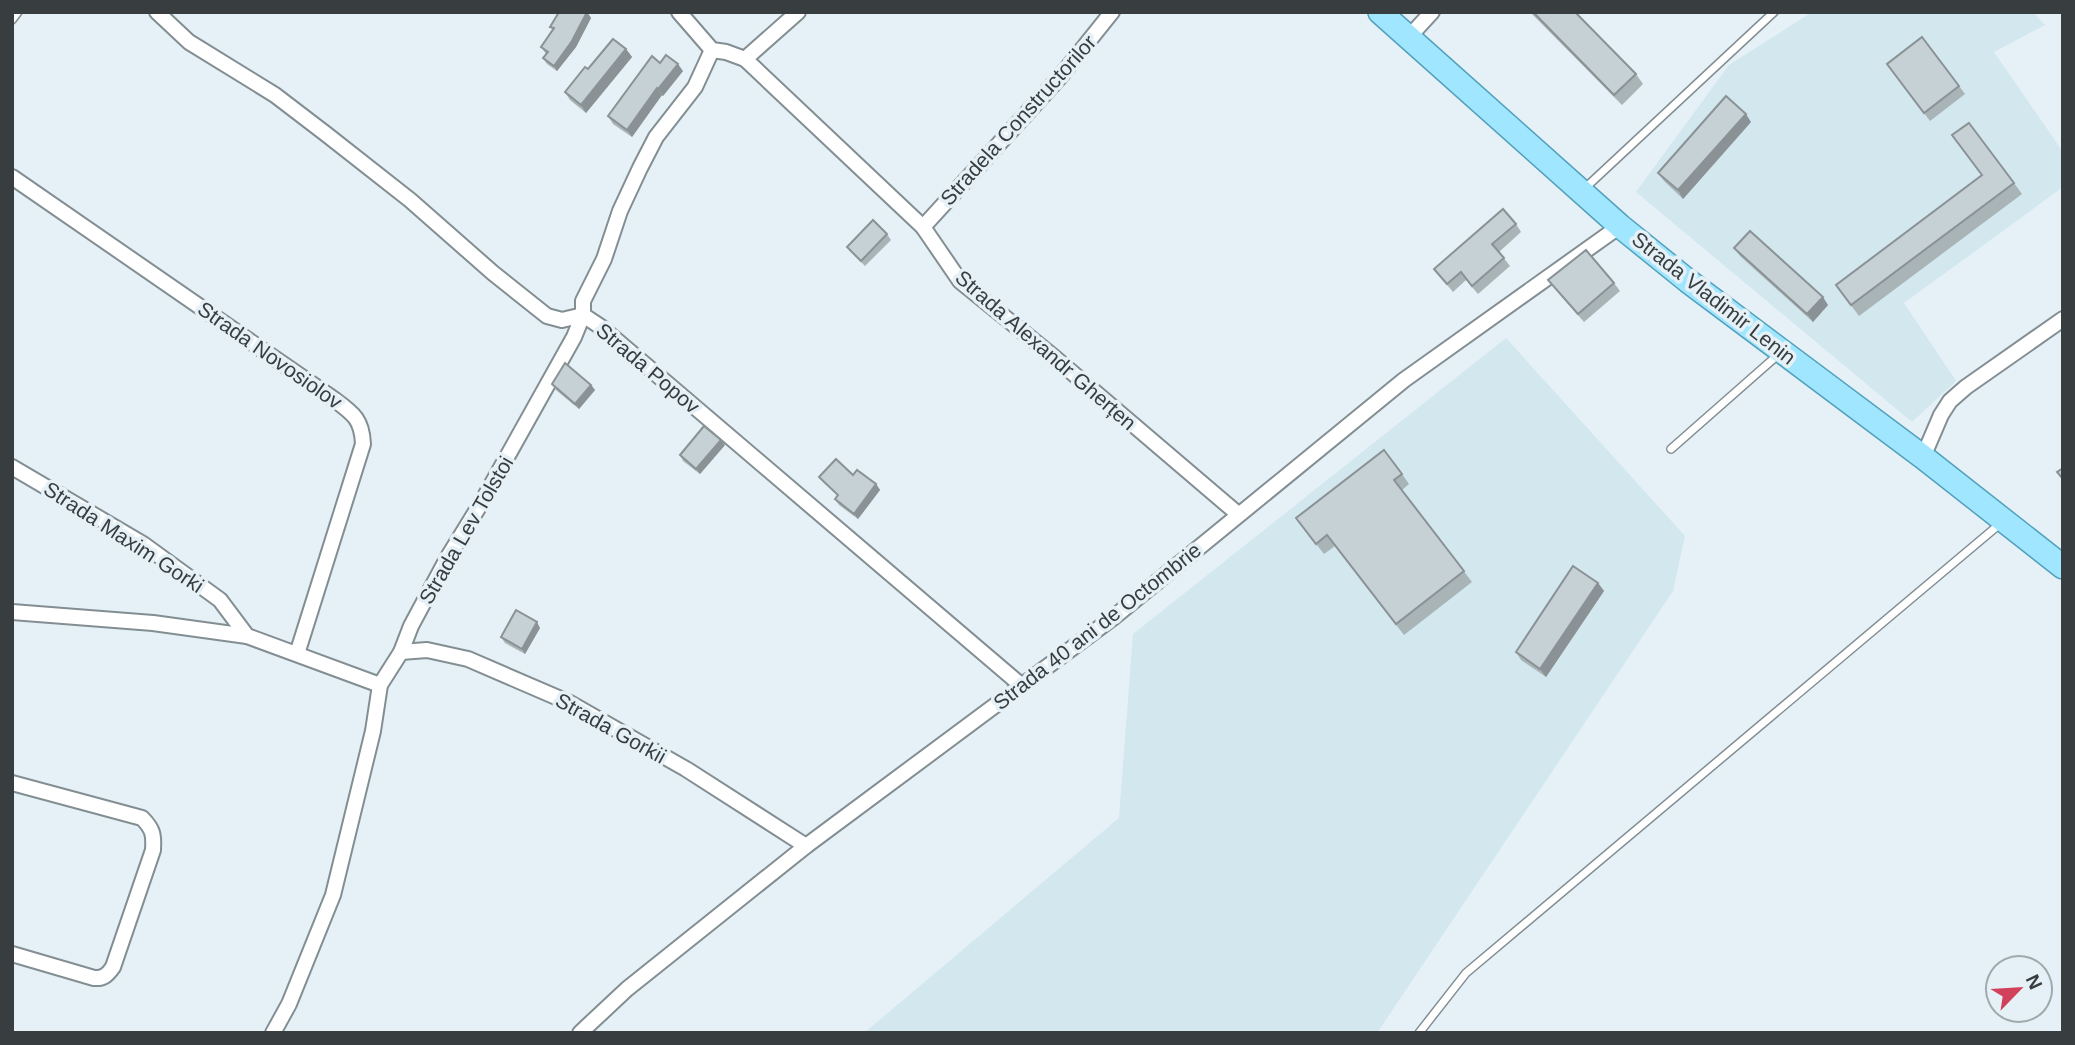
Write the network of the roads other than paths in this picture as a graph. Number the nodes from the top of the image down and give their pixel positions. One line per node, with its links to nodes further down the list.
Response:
1 (18, 12): 9 (lane)
2 (157, 12): 17 (street, Strada Popov)
3 (679, 12): 11 (street)
4 (798, 12): 12 (street)
5 (1112, 12): 16 (street, Stradela Constructorilor)
6 (1380, 12): 10 (main road, Strada Vladimir Lenin)
7 (1432, 12): 10 (street)
8 (1774, 12): 14 (lane)
9 (12, 20)
10 (1409, 37): 14 (main road, Strada Vladimir Lenin)
11 (712, 50): 12 (street, Strada Alexandr Gherțen); 17 (street, Strada Lev Tolstoi)
12 (745, 59): 16 (street, Strada Alexandr Gherțen)
13 (12, 177): 29 (street, Strada Novosiolov)
14 (1583, 191): 15 (main road, Strada Vladimir Lenin)
15 (1620, 226): 19 (main road, Strada Vladimir Lenin); 23 (street, Strada 40 ani de Octombrie)
16 (923, 228): 23 (street, Strada Alexandr Gherțen)
17 (583, 314): 28 (street, Strada Lev Tolstoi); 31 (street, Strada Popov)
18 (2063, 319): 21 (street)
19 (1783, 351): 20 (lane); 21 (main road, Strada Vladimir Lenin)
20 (1671, 449)
21 (1923, 457): 24 (main road, Strada Vladimir Lenin)
22 (12, 467): 27 (street, Strada Maxim Gorki)
23 (1238, 514): 31 (street, Strada 40 ani de Octombrie)
24 (2005, 521): 25 (main road, Strada Vladimir Lenin); 37 (lane)
25 (2063, 567)
26 (12, 612): 27 (street)
27 (247, 636): 29 (street)
28 (401, 652): 30 (street, Strada Lev Tolstoi); 33 (street, Strada Gorkii)
29 (297, 654): 30 (street)
30 (380, 685): 35 (street, Strada Lev Tolstoi)
31 (1022, 686): 33 (street, Strada 40 ani de Octombrie)
32 (12, 783): 34 (street)
33 (806, 845): 36 (street, Strada 40 ani de Octombrie)
34 (12, 954)
35 (274, 1033)
36 (580, 1033)
37 (1419, 1033)

